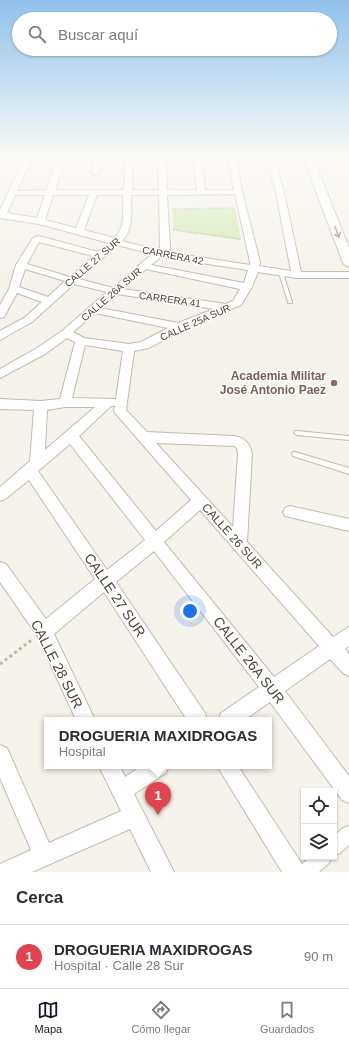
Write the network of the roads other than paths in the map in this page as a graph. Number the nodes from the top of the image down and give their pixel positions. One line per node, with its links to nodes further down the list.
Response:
1 (10, 198): 9 (street)
2 (47, 198): 10 (street)
3 (92, 198): 11 (street)
4 (128, 198): 12 (street, CALLE 27 SUR)
5 (163, 198): 13 (street)
6 (240, 198): 18 (street, CALLE 25A SUR)
7 (281, 198): 20 (street)
8 (324, 198): 15 (street, one-way to 15)
9 (1, 215): 10 (street, CARRERA 42)
10 (40, 221): 11 (street, CARRERA 42)
11 (79, 232): 12 (street, CARRERA 42)
12 (116, 241): 13 (street, CARRERA 42); 14 (street, CALLE 27 SUR)
13 (158, 254): 17 (street, CALLE 26A SUR); 18 (street, CARRERA 42)
14 (99, 256): 16 (street); 22 (street, CALLE 27 SUR)
15 (348, 258)
16 (21, 264): 22 (street, CARRERA 41); 24 (street)
17 (143, 266): 23 (street); 25 (street, CALLE 26A SUR)
18 (253, 268): 19 (street, CARRERA 42); 23 (street, CALLE 25A SUR)
19 (281, 273): 20 (street, CARRERA 42); 27 (lane)
20 (297, 275): 21 (street, CARRERA 42)
21 (349, 275)
22 (71, 280): 25 (street, CARRERA 41); 26 (street, CALLE 27 SUR)
23 (247, 287): 28 (street, CALLE 25A SUR)
24 (14, 289): 26 (street); 30 (street)
25 (114, 291): 28 (street, CARRERA 41); 29 (street, CALLE 26A SUR)
26 (50, 301): 33 (street, CALLE 27 SUR)
27 (290, 302)
28 (226, 308): 31 (street, CALLE 25A SUR)
29 (94, 310): 31 (street); 32 (street, CALLE 26A SUR)
30 (1, 311)
31 (179, 327): 35 (street, CALLE 25A SUR)
32 (66, 334): 34 (street); 36 (street, CALLE 26A SUR)
33 (0, 336)
34 (81, 341): 35 (street); 38 (street)
35 (130, 348): 37 (street)
36 (0, 374)
37 (115, 402): 38 (street); 42 (street); 43 (street, CALLE 26 SUR)
38 (65, 403): 40 (street)
39 (0, 404): 40 (street)
40 (41, 406): 46 (street)
41 (297, 434): 44 (lane)
42 (71, 436): 46 (street); 52 (street, CALLE 26A SUR)
43 (143, 438): 49 (street, CALLE 26 SUR); 53 (street)
44 (349, 438)
45 (295, 454): 47 (lane)
46 (33, 467): 48 (street); 55 (street, CALLE 27 SUR)
47 (349, 471)
48 (0, 496)
49 (200, 500): 52 (street); 53 (street, CALLE 26 SUR)
50 (290, 512): 51 (street)
51 (349, 525)
52 (155, 541): 55 (street); 60 (street, CALLE 26A SUR)
53 (239, 545): 58 (street, CALLE 26 SUR)
54 (0, 569): 56 (street, CALLE 28 SUR)
55 (105, 580): 56 (street); 62 (street, CALLE 27 SUR)
56 (44, 631): 61 (street, CALLE 28 SUR)
57 (349, 636): 58 (street)
58 (332, 647): 59 (street, CALLE 26 SUR); 60 (street)
59 (349, 667)
60 (273, 690): 63 (street); 69 (street, CALLE 26A SUR)
61 (85, 717)
62 (196, 717)
63 (232, 717)
64 (0, 756): 73 (street)
65 (110, 769): 68 (street)
66 (154, 769): 68 (street)
67 (229, 769): 77 (street)
68 (121, 791): 70 (street)
69 (349, 793)
70 (135, 816): 73 (street); 76 (street)
71 (349, 834): 72 (street)
72 (337, 844)
73 (44, 855): 75 (street)
74 (320, 860): 78 (street)
75 (7, 872)
76 (163, 872)
77 (294, 872)
78 (306, 872)

